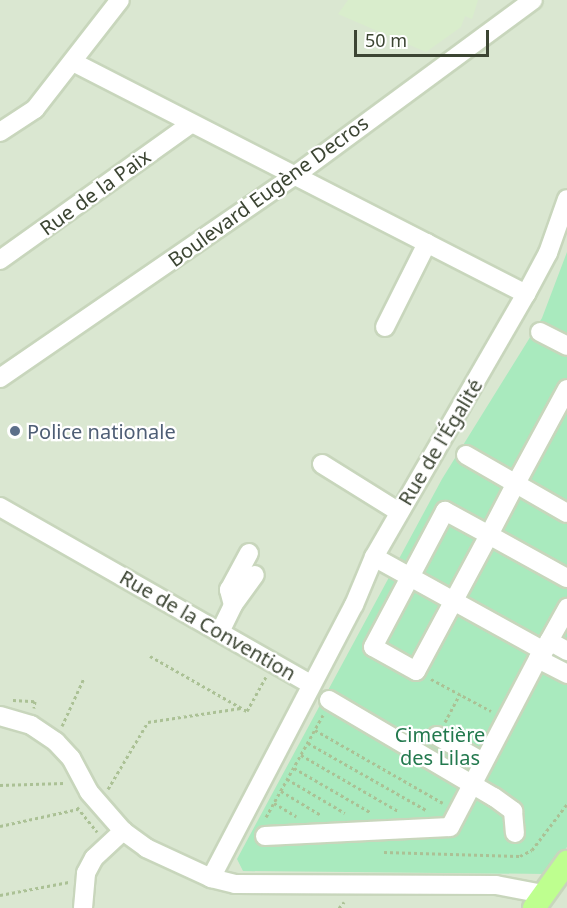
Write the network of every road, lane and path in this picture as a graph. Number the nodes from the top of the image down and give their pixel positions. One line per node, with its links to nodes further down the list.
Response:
1 (120, 0): 3 (street)
2 (533, 0): 6 (street, Boulevard Eugène Decros)
3 (73, 62): 4 (street); 5 (street)
4 (189, 124): 6 (street); 9 (street, Rue de la Paix)
5 (0, 132)
6 (293, 177): 8 (street); 14 (street, Boulevard Eugène Decros)
7 (567, 199): 10 (street, Rue de l'Égalité)
8 (427, 243): 10 (street); 11 (street)
9 (0, 260)
10 (526, 294): 20 (street, Rue de l'Égalité)
11 (384, 327)
12 (540, 332): 13 (street)
13 (567, 346)
14 (0, 378)
15 (567, 388): 18 (street)
16 (466, 455): 18 (street)
17 (322, 464): 20 (street)
18 (515, 485): 21 (street); 22 (street)
19 (0, 507): 31 (street, Rue de la Convention)
20 (399, 512): 24 (street, Rue de l'Égalité)
21 (567, 513)
22 (489, 535): 26 (street); 27 (street); 28 (street)
23 (249, 554): 29 (street)
24 (374, 557): 26 (street); 39 (street, Rue de l'Égalité)
25 (255, 575): 29 (street)
26 (409, 578): 28 (street); 36 (street)
27 (567, 578)
28 (453, 602): 32 (street); 36 (street)
29 (233, 604): 31 (street)
30 (567, 608): 32 (street)
31 (220, 632): 35 (street, Rue de la Convention)
32 (544, 650): 33 (street); 37 (street); 44 (street)
33 (567, 651)
34 (150, 656): 42 (path)
35 (274, 663): 39 (street, Rue de la Convention); 42 (path)
36 (416, 670): 40 (path)
37 (567, 674)
38 (84, 678): 47 (path)
39 (310, 684): 72 (street, Rue de la Convention)
40 (460, 694): 44 (path); 46 (path)
41 (330, 700): 45 (path); 53 (street)
42 (241, 708): 57 (path)
43 (0, 716): 47 (street)
44 (506, 719): 50 (street)
45 (315, 730): 48 (path); 61 (path)
46 (438, 736): 50 (street)
47 (56, 742): 65 (street)
48 (308, 742): 49 (path); 61 (path)
49 (301, 755): 51 (path); 64 (path)
50 (483, 762): 53 (street)
51 (294, 768): 52 (path); 62 (path)
52 (287, 779): 56 (path); 62 (path)
53 (472, 782): 61 (street); 68 (street)
54 (64, 783): 55 (path)
55 (0, 785)
56 (281, 791): 66 (path); 67 (path)
57 (105, 796)
58 (75, 800): 60 (path)
59 (567, 804): 70 (path)
60 (78, 809): 63 (path); 69 (path)
61 (454, 818): 64 (street)
62 (374, 822): 64 (street); 67 (street)
63 (0, 826)
64 (426, 828)
65 (123, 831): 72 (street); 77 (street)
66 (263, 831): 67 (street)
67 (350, 832)
68 (515, 833)
69 (92, 842)
70 (384, 852)
71 (567, 862): 76 (main road)
72 (211, 878): 76 (street)
73 (69, 882): 74 (path)
74 (0, 895)
75 (344, 901): 78 (path)
76 (538, 901)
77 (83, 908)
78 (339, 908)

